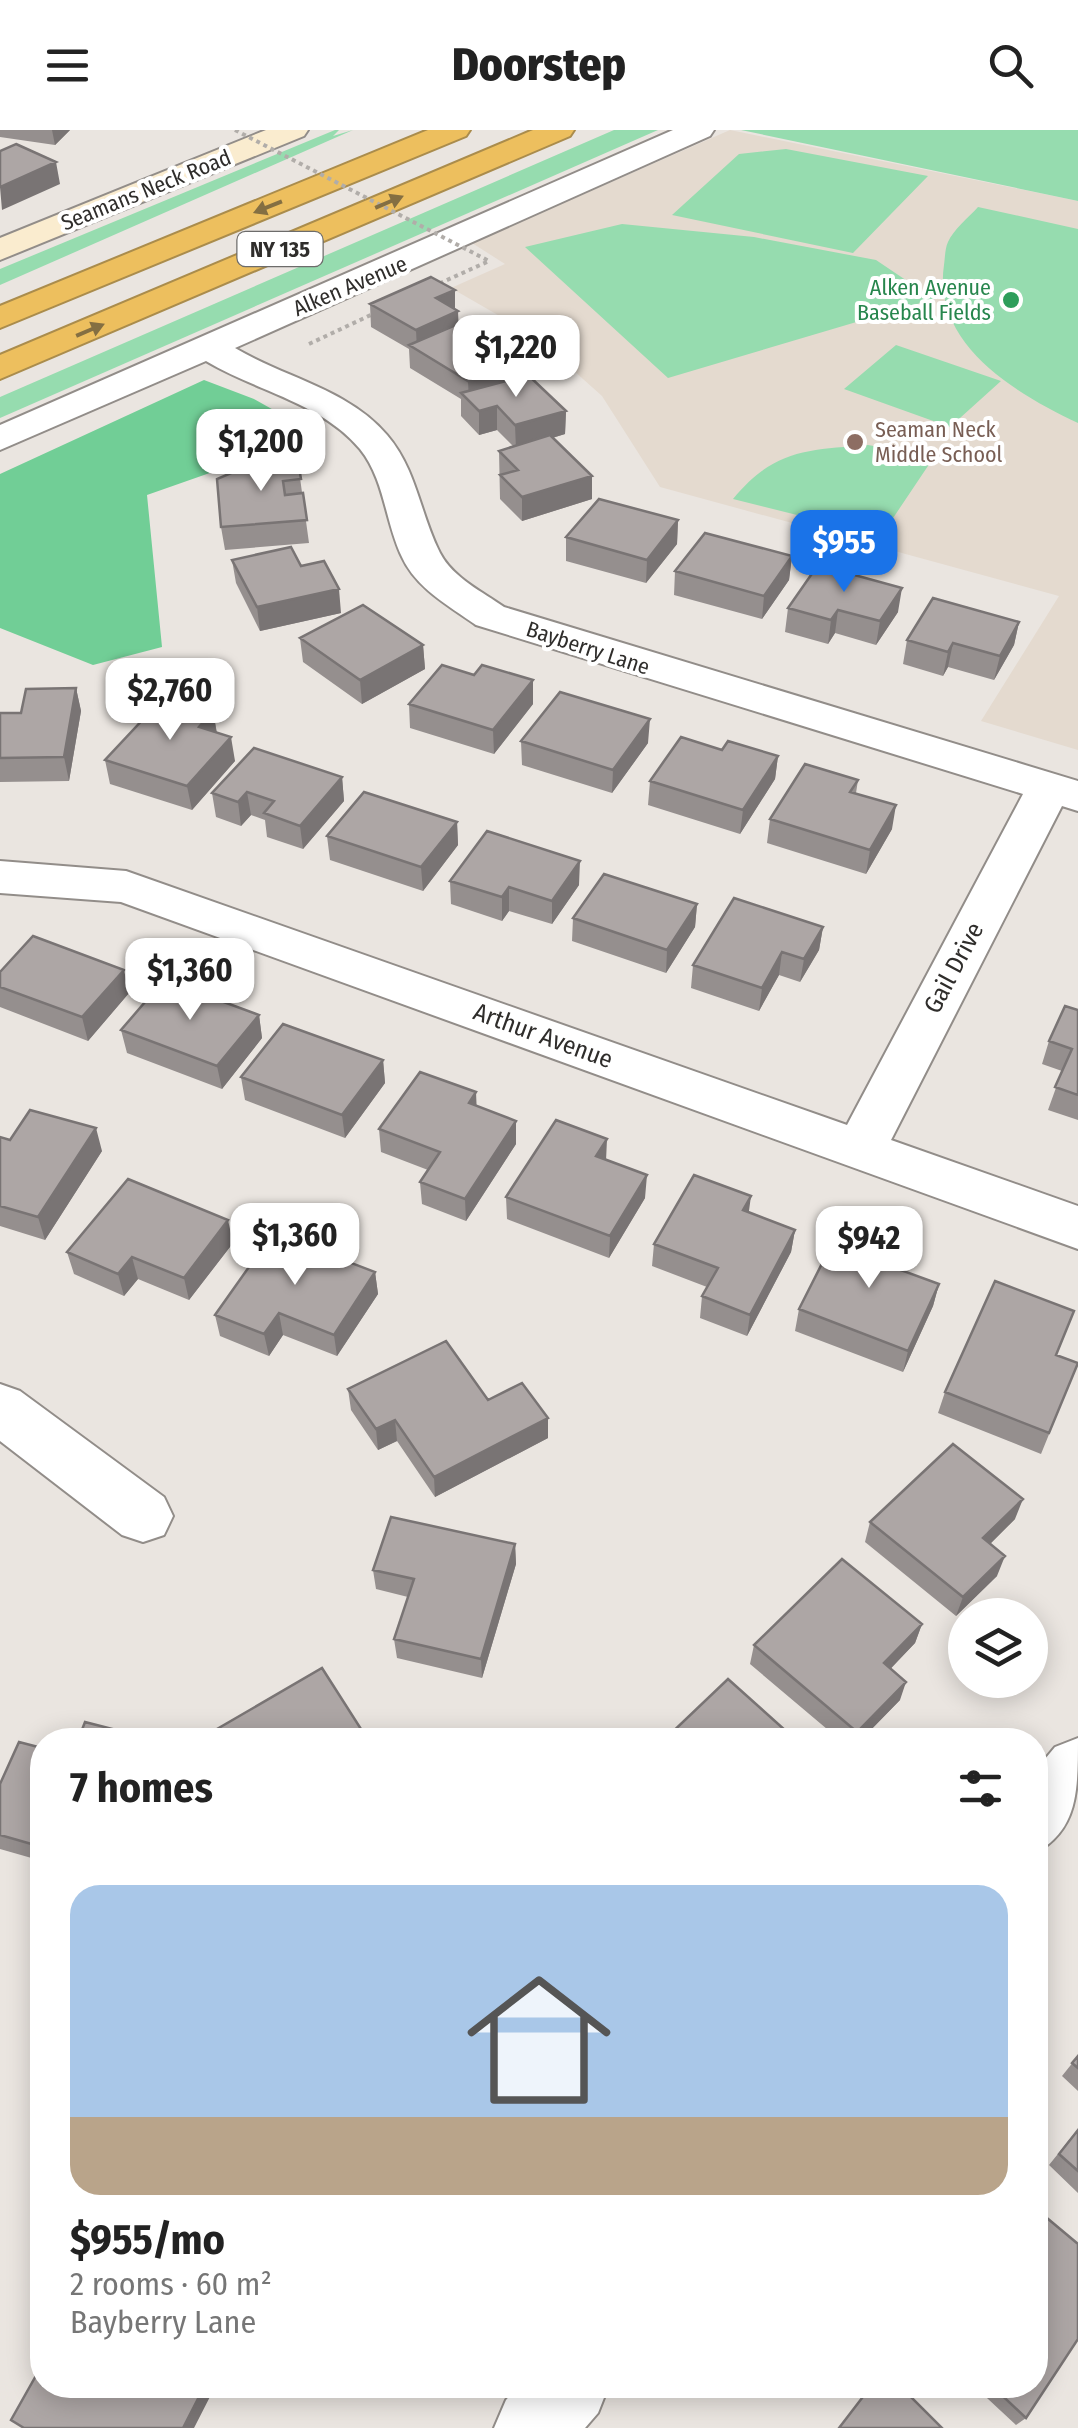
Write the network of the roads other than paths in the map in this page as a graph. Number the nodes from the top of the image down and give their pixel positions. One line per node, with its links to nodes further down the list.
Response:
1 (293, 130): 5 (main road, Seamans Neck Road)
2 (455, 130): 6 (highway, NY 135, one-way to 6)
3 (559, 130): 8 (highway, NY 135, one-way to 3)
4 (699, 130): 7 (street, Alken Avenue)
5 (0, 250)
6 (0, 318)
7 (208, 347): 9 (street, Alken Avenue); 10 (street, Bayberry Lane)
8 (0, 368)
9 (0, 439)
10 (1063, 791): 12 (street, Gail Drive)
11 (0, 876): 12 (street, Arthur Avenue)
12 (860, 1150): 13 (street, Arthur Avenue)
13 (1078, 1228)
14 (0, 1408): 15 (street)
15 (143, 1516)
16 (1078, 1769): 17 (street)
17 (1048, 1805)
18 (559, 2398): 19 (street)
19 (534, 2428)

